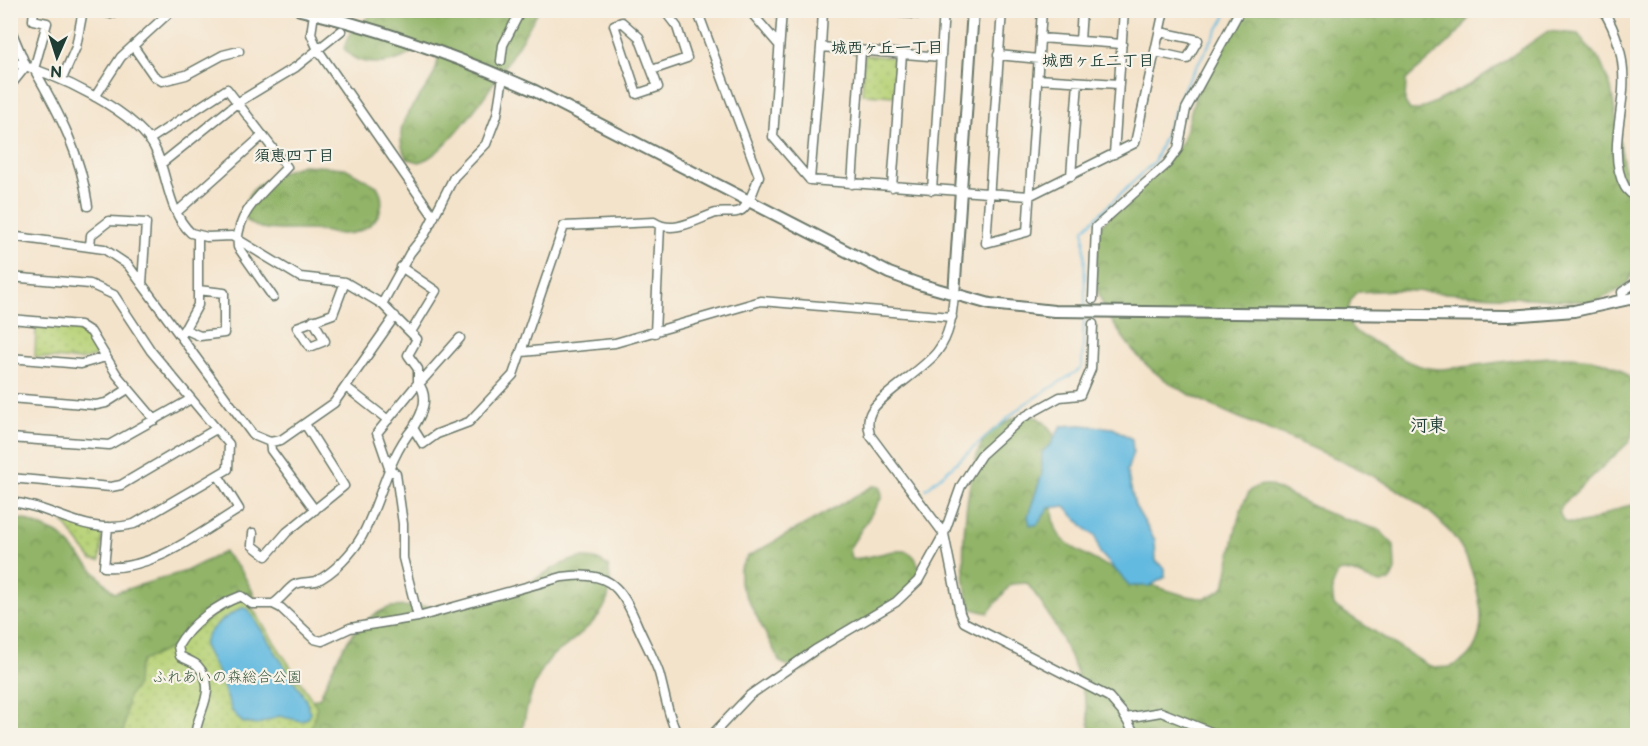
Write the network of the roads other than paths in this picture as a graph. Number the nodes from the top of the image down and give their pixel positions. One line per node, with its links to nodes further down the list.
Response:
1 (34, 10): 44 (street)
2 (83, 10): 48 (street)
3 (95, 10): 4 (street)
4 (120, 10)
5 (171, 10): 32 (street)
6 (300, 10): 22 (street)
7 (521, 10): 42 (street)
8 (664, 10): 45 (street)
9 (697, 10): 67 (street)
10 (749, 10): 31 (street)
11 (782, 10): 31 (street)
12 (823, 10): 33 (street)
13 (863, 10): 23 (street)
14 (973, 10): 63 (street)
15 (1002, 10): 39 (street)
16 (1042, 10): 28 (street)
17 (1082, 10): 29 (street)
18 (1124, 10): 30 (street)
19 (1164, 10): 27 (street)
20 (1240, 10): 85 (street)
21 (1603, 10): 66 (street)
22 (314, 12): 34 (street); 46 (street)
23 (906, 12): 24 (street)
24 (944, 13): 40 (street)
25 (10, 28): 44 (street)
26 (341, 31): 34 (street)
27 (1160, 32): 37 (street); 37 (street)
28 (1040, 38): 29 (street); 41 (street)
29 (1080, 41): 30 (street)
30 (1122, 44): 50 (street)
31 (779, 45): 59 (street)
32 (133, 46): 35 (street); 52 (street)
33 (821, 47): 36 (street); 59 (street)
34 (318, 50): 53 (street); 70 (street)
35 (239, 51)
36 (861, 51): 38 (street); 60 (street)
37 (1155, 52): 56 (street)
38 (902, 54): 40 (street); 61 (street)
39 (999, 56): 41 (street); 64 (street)
40 (941, 57): 62 (street)
41 (1039, 59): 47 (street)
42 (501, 61)
43 (10, 63): 44 (street)
44 (30, 68): 48 (street); 51 (street); 68 (street)
45 (652, 70): 45 (street)
46 (503, 77): 67 (street); 70 (street)
47 (1037, 79): 49 (street); 65 (street)
48 (62, 80): 52 (street)
49 (1078, 82): 50 (street); 58 (street)
50 (1119, 84): 56 (street)
51 (10, 86)
52 (95, 97): 55 (street)
53 (237, 103): 54 (street); 55 (street); 57 (street)
54 (262, 136): 69 (street); 74 (street)
55 (149, 140): 57 (street)
56 (1114, 154): 58 (street)
57 (161, 164): 69 (street)
58 (1071, 176): 65 (street)
59 (810, 180): 60 (street)
60 (852, 184): 61 (street)
61 (891, 187): 62 (street)
62 (932, 189): 63 (street)
63 (960, 192): 64 (street); 82 (street)
64 (989, 193): 65 (street); 65 (street)
65 (1029, 196)
66 (1638, 200)
67 (748, 202): 71 (street); 82 (street)
68 (88, 206)
69 (178, 211): 73 (street)
70 (434, 217): 76 (street)
71 (660, 226): 95 (street); 97 (street)
72 (10, 236): 75 (street)
73 (198, 236): 74 (street); 81 (street)
74 (237, 239): 79 (street); 83 (street)
75 (90, 246): 80 (street); 80 (street)
76 (401, 267): 87 (street); 93 (street)
77 (10, 277): 104 (street)
78 (1638, 281): 86 (street)
79 (345, 282): 87 (street); 91 (street)
80 (141, 284): 94 (street)
81 (198, 290): 94 (street); 94 (street)
82 (954, 295): 86 (street); 89 (street)
83 (273, 297)
84 (1638, 297): 86 (street)
85 (1093, 299)
86 (1623, 301)
87 (381, 304): 88 (street)
88 (395, 316): 93 (street); 101 (street)
89 (952, 317): 95 (street); 119 (street)
90 (10, 319): 98 (street)
91 (313, 320)
92 (1093, 324): 119 (street)
93 (411, 332): 100 (street)
94 (182, 333): 111 (street)
95 (655, 333): 97 (street)
96 (460, 338): 100 (street)
97 (522, 352): 108 (street)
98 (106, 357): 99 (street); 102 (street)
99 (10, 358)
100 (419, 384): 106 (street); 108 (street)
101 (346, 387): 106 (street); 107 (street)
102 (128, 389): 103 (street); 105 (street)
103 (10, 398)
104 (190, 399): 105 (street); 109 (street)
105 (155, 420): 110 (street)
106 (388, 420): 112 (street)
107 (305, 424): 111 (street); 116 (street)
108 (413, 428): 112 (street)
109 (216, 429): 113 (street); 114 (street)
110 (10, 438)
111 (270, 442): 116 (street)
112 (389, 468): 120 (street); 121 (street)
113 (218, 475): 117 (street); 117 (street)
114 (10, 478)
115 (10, 502): 117 (street)
116 (315, 510): 118 (street)
117 (108, 527)
118 (253, 533)
119 (944, 534): 122 (street); 125 (street)
120 (273, 604): 121 (street); 123 (street)
121 (418, 617): 124 (street)
122 (1126, 718): 126 (street); 127 (street)
123 (195, 735)
124 (678, 735)
125 (711, 735)
126 (1136, 735)
127 (1221, 735)

